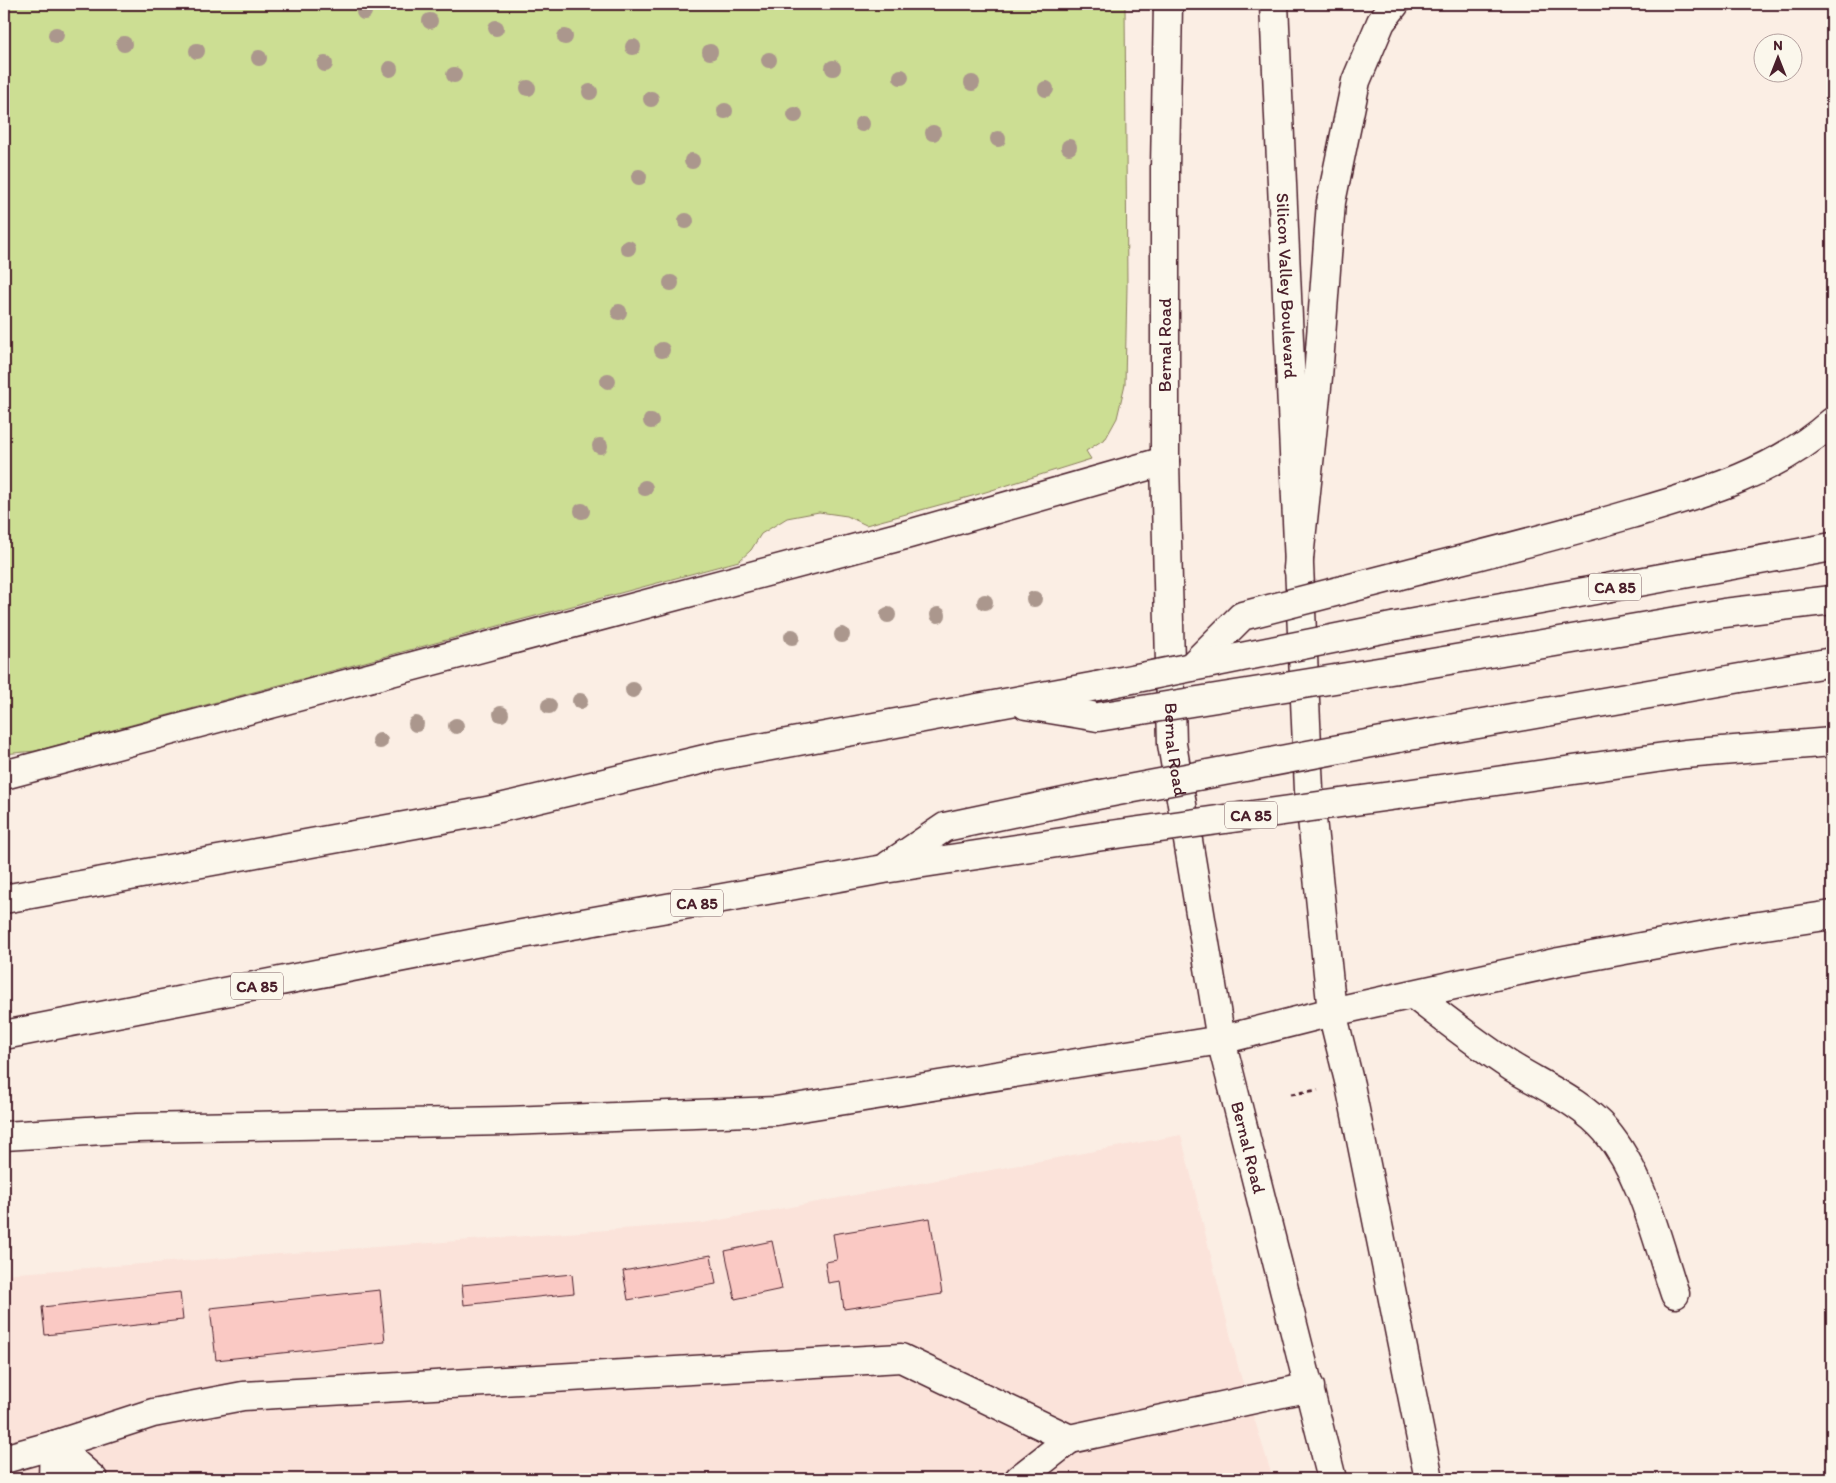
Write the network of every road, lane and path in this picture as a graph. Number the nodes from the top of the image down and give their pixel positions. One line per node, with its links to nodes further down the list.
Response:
1 (1168, 4): 5 (main road, Bernal Road)
2 (1274, 4): 7 (main road, Silicon Valley Boulevard)
3 (1395, 4): 7 (main road)
4 (1832, 422): 10 (main road, bridge)
5 (1165, 461): 13 (main road); 20 (main road, Bernal Road)
6 (1832, 547): 10 (main road, CA 85, bridge)
7 (1298, 568): 18 (main road)
8 (1832, 600): 11 (main road, bridge)
9 (1832, 662): 14 (main road, bridge)
10 (1191, 667): 11 (main road, CA 85, bridge)
11 (1008, 702): 15 (main road, CA 85)
12 (1832, 742): 14 (main road, CA 85, bridge)
13 (4, 775)
14 (884, 869): 19 (main road, CA 85)
15 (4, 899)
16 (1832, 916): 17 (main road)
17 (1414, 995): 18 (main road); 24 (main road)
18 (1332, 1012): 20 (main road); 33 (main road)
19 (4, 1035)
20 (1220, 1040): 23 (main road); 25 (main road, Bernal Road)
21 (1322, 1090): 22 (path)
22 (1291, 1094)
23 (4, 1136)
24 (1675, 1294)
25 (1310, 1387): 26 (main road); 32 (main road, Bernal Road)
26 (1070, 1439): 27 (main road); 31 (main road)
27 (54, 1445): 28 (main road); 29 (main road); 30 (main road)
28 (4, 1459)
29 (53, 1479)
30 (92, 1479)
31 (1019, 1479)
32 (1332, 1479)
33 (1429, 1479)

